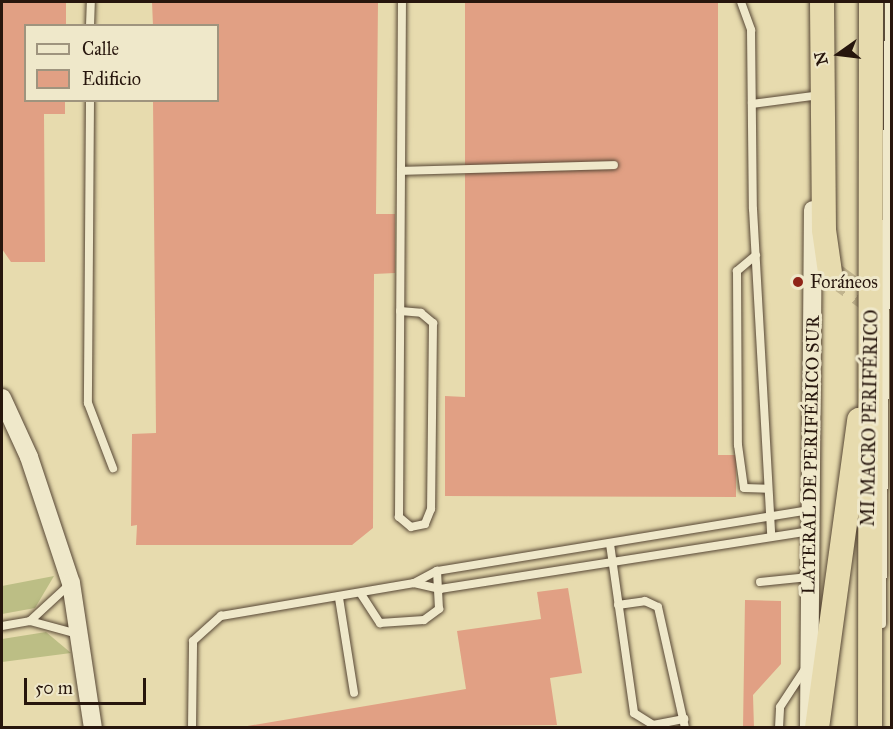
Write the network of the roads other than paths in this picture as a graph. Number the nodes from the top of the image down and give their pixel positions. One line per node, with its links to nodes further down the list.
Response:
1 (91, 2): 8 (lane)
2 (402, 2): 13 (lane)
3 (741, 2): 11 (lane)
4 (813, 2): 9 (street, LATERAL DE PERIFÉRICO SUR)
5 (822, 2): 15 (highway)
6 (871, 2): 17 (highway)
7 (889, 2): 48 (lane, MI MACRO PERIFÉRICO)
8 (90, 24)
9 (813, 96): 11 (lane); 21 (street, LATERAL DE PERIFÉRICO SUR)
10 (90, 102): 19 (lane)
11 (752, 104): 14 (lane)
12 (615, 165): 13 (lane)
13 (401, 171): 16 (lane)
14 (756, 255): 20 (lane); 20 (lane)
15 (830, 272)
16 (400, 311): 16 (lane)
17 (873, 323): 46 (highway); 47 (highway)
18 (2, 398): 30 (street)
19 (113, 468)
20 (768, 489): 22 (lane)
21 (812, 510): 22 (lane); 23 (street, LATERAL DE PERIFÉRICO SUR)
22 (770, 517): 24 (lane); 25 (lane)
23 (812, 531): 24 (lane); 28 (street, LATERAL DE PERIFÉRICO SUR)
24 (771, 536): 26 (lane)
25 (610, 544): 26 (lane); 27 (lane)
26 (612, 562): 32 (lane); 35 (lane)
27 (437, 571): 31 (lane); 32 (lane)
28 (809, 577): 29 (lane); 39 (street, LATERAL DE PERIFÉRICO SUR)
29 (760, 582)
30 (71, 583): 36 (lane); 38 (street)
31 (414, 584): 32 (lane); 33 (lane)
32 (440, 589): 33 (lane)
33 (361, 594): 34 (lane)
34 (339, 598): 40 (lane); 43 (lane)
35 (618, 605): 41 (lane); 41 (lane)
36 (30, 621): 37 (lane); 38 (lane)
37 (2, 626)
38 (83, 636): 42 (street)
39 (808, 665): 44 (lane); 45 (street, LATERAL DE PERIFÉRICO SUR)
40 (354, 693)
41 (684, 723)
42 (93, 728)
43 (192, 728)
44 (779, 728)
45 (809, 728)
46 (817, 728)
47 (870, 728)
48 (880, 728)

